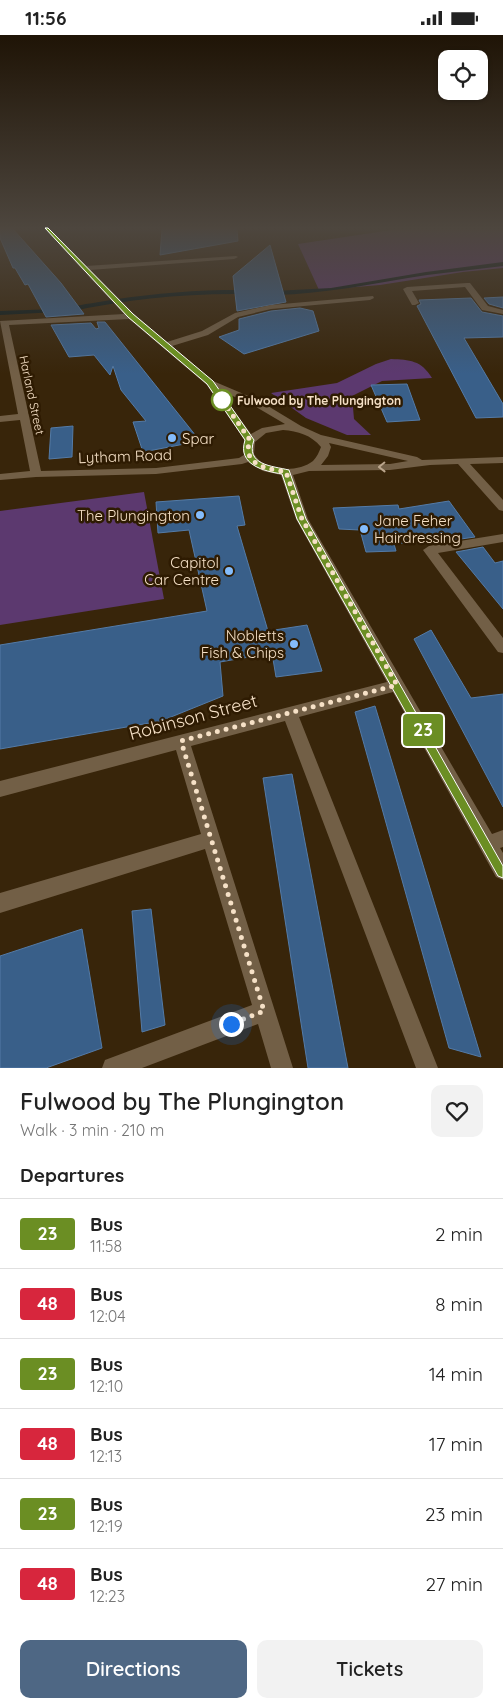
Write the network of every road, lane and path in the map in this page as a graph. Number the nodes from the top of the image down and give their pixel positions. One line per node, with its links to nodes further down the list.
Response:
1 (94, 277): 5 (street)
2 (370, 298): 7 (street)
3 (415, 303): 4 (street)
4 (503, 312)
5 (131, 315): 6 (street); 7 (street)
6 (2, 323): 9 (street, Harland Street)
7 (166, 345): 8 (street)
8 (210, 383): 11 (street); 13 (street)
9 (24, 417): 10 (street); 20 (street, Harland Street)
10 (0, 419)
11 (297, 428): 12 (street); 13 (street)
12 (320, 438): 16 (street); 18 (street)
13 (250, 440): 14 (street)
14 (249, 457): 19 (street); 20 (street, Lytham Road)
15 (503, 460): 17 (street)
16 (430, 462): 17 (street); 18 (street, one-way to 18)
17 (462, 462): 22 (street)
18 (309, 467): 19 (street)
19 (286, 472): 25 (street)
20 (36, 474): 21 (street, Lytham Road)
21 (0, 477)
22 (503, 507)
23 (503, 538): 24 (street)
24 (503, 648)
25 (397, 685): 26 (street, Robinson Street); 30 (street)
26 (290, 713): 27 (street, Robinson Street); 36 (street)
27 (181, 741): 28 (street, Robinson Street); 29 (street)
28 (0, 789)
29 (211, 839): 32 (street); 33 (street)
30 (495, 841): 31 (street)
31 (503, 871)
32 (0, 903)
33 (264, 1011): 34 (street); 35 (street)
34 (113, 1068)
35 (282, 1068)
36 (427, 1068)

